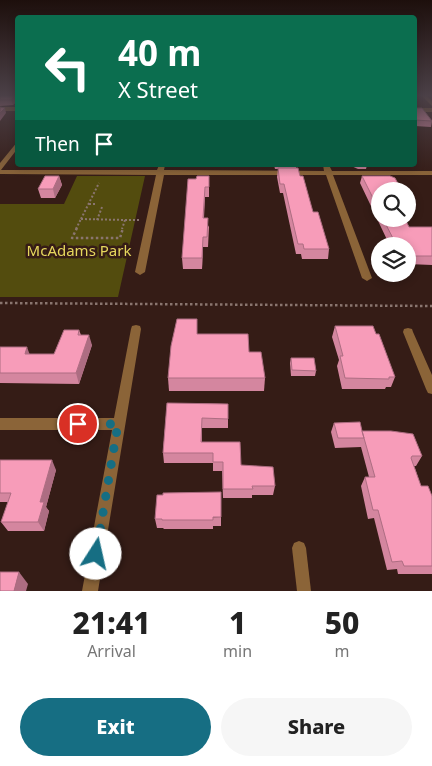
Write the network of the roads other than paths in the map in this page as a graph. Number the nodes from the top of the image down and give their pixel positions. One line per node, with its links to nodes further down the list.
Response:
1 (15, 148): 2 (street)
2 (0, 168)
3 (161, 169): 4 (street); 5 (street); 7 (street)
4 (327, 169): 6 (street); 8 (street)
5 (0, 172)
6 (432, 173)
7 (140, 272)
8 (367, 278)
9 (136, 329): 13 (street)
10 (408, 332): 11 (street)
11 (432, 389)
12 (0, 424): 13 (street)
13 (118, 424): 15 (street)
14 (299, 548): 16 (lane)
15 (90, 591)
16 (304, 591)

